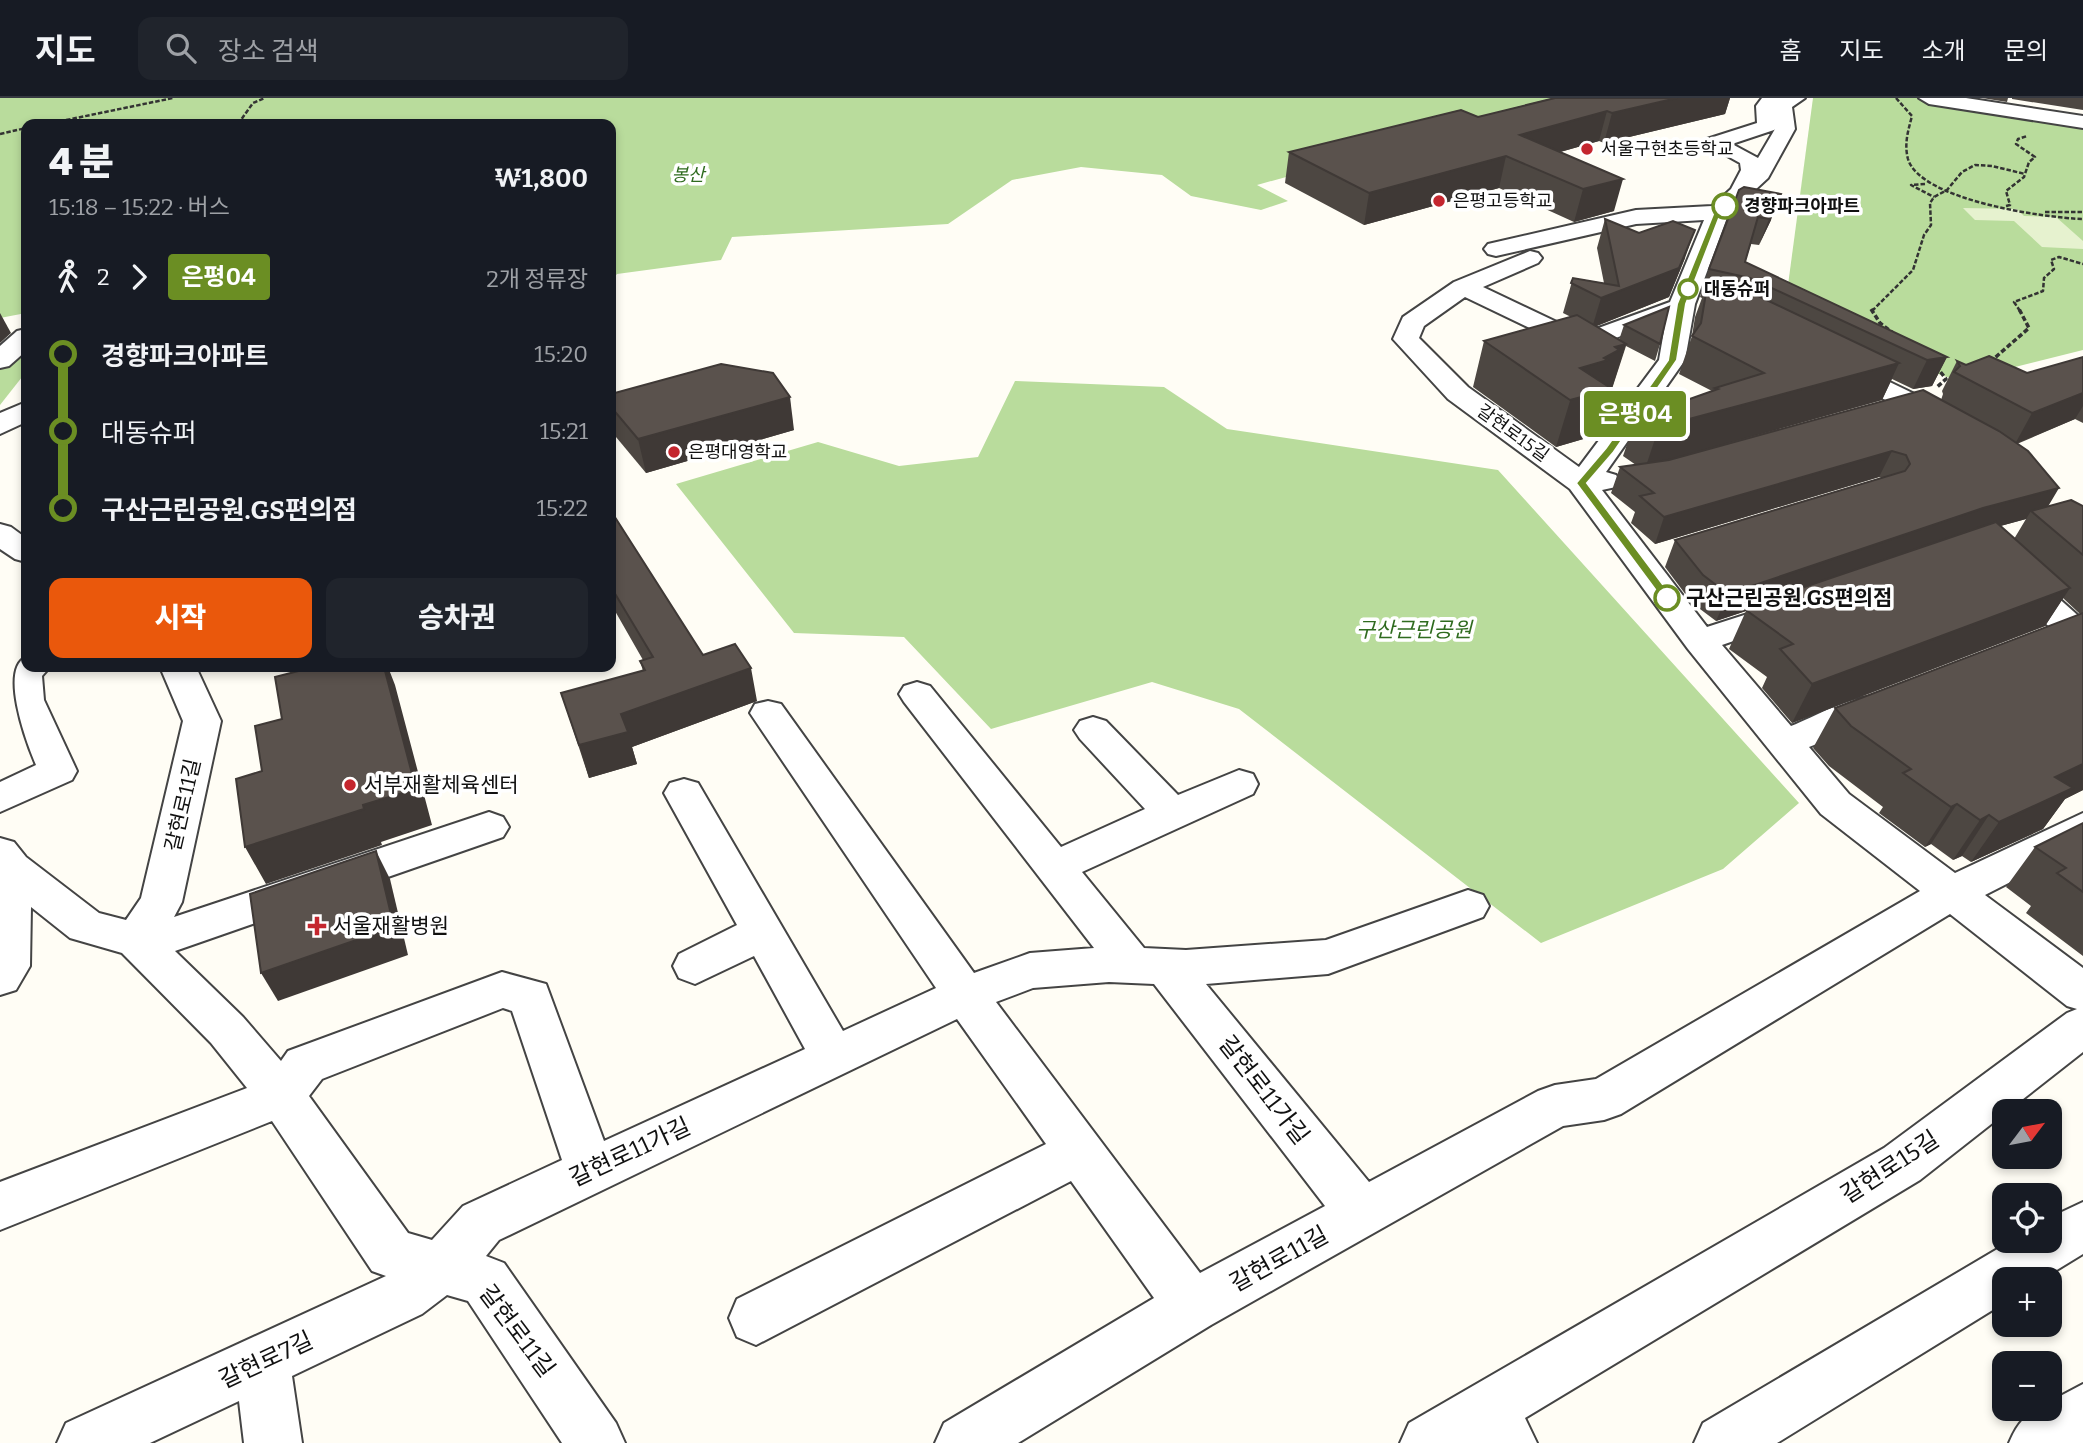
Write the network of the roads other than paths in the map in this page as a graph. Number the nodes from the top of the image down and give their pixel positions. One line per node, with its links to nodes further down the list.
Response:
1 (1772, 98): 5 (street)
2 (1795, 98): 5 (street)
3 (1929, 98): 4 (street)
4 (2083, 122)
5 (1730, 202): 6 (street); 9 (street)
6 (1479, 253)
7 (1530, 258): 8 (street)
8 (1463, 287): 11 (street); 21 (street, 갈현로15길)
9 (1694, 306): 11 (street); 21 (street)
10 (21, 324): 14 (street)
11 (1583, 344): 13 (street)
12 (1821, 357): 15 (street)
13 (1534, 358)
14 (0, 360)
15 (1930, 393): 17 (street); 19 (street)
16 (21, 413): 18 (street)
17 (1876, 414)
18 (0, 425)
19 (1967, 432)
20 (1634, 479): 21 (street)
21 (1581, 483): 27 (street, 갈현로15길)
22 (0, 534): 23 (street)
23 (21, 549)
24 (1989, 553): 26 (street)
25 (1815, 602): 27 (street)
26 (2078, 635): 28 (street)
27 (1700, 641): 35 (street, 갈현로15길)
28 (2035, 645)
29 (24, 672): 38 (street)
30 (180, 672): 47 (street, 갈현로11길)
31 (1909, 694): 35 (street)
32 (916, 695): 43 (street, 갈현로11가길)
33 (768, 713): 52 (street)
34 (1093, 730): 39 (street)
35 (1782, 743): 44 (street, 갈현로15길)
36 (1239, 784): 39 (street)
37 (684, 793): 46 (street)
38 (0, 798)
39 (1173, 814): 43 (street)
40 (489, 828): 47 (street)
41 (2083, 828): 44 (street)
42 (6, 860): 47 (street, 갈현로11길); 50 (street)
43 (1054, 867): 48 (street, 갈현로11가길)
44 (1952, 893): 51 (street, 갈현로15길); 59 (street, 갈현로11길)
45 (1468, 906): 48 (street, 갈현로11가길)
46 (762, 932): 49 (street); 54 (street)
47 (136, 940): 55 (street, 갈현로11길)
48 (1149, 966): 52 (street, 갈현로11가길); 59 (street, 갈현로11가길)
49 (695, 967)
50 (0, 977)
51 (2083, 993)
52 (965, 995): 54 (street, 갈현로11가길); 56 (street)
53 (2083, 1026): 66 (street, 갈현로15길)
54 (833, 1056): 57 (street, 갈현로11가길)
55 (282, 1096): 57 (street); 58 (street); 61 (street, 갈현로11길)
56 (1079, 1152): 62 (street); 63 (street)
57 (590, 1170): 61 (street, 갈현로11가길)
58 (0, 1206)
59 (1362, 1213): 62 (street, 갈현로11길)
60 (2083, 1226): 72 (street)
61 (441, 1268): 64 (street, 갈현로7길); 69 (street, 갈현로11길)
62 (1192, 1306): 70 (street, 갈현로11길)
63 (756, 1318)
64 (262, 1362): 67 (street, 갈현로7길); 68 (street)
65 (2083, 1413): 73 (street)
66 (1496, 1427): 71 (street)
67 (86, 1443)
68 (273, 1443)
69 (596, 1443)
70 (964, 1443)
71 (1429, 1443)
72 (1723, 1443)
73 (2038, 1443)

